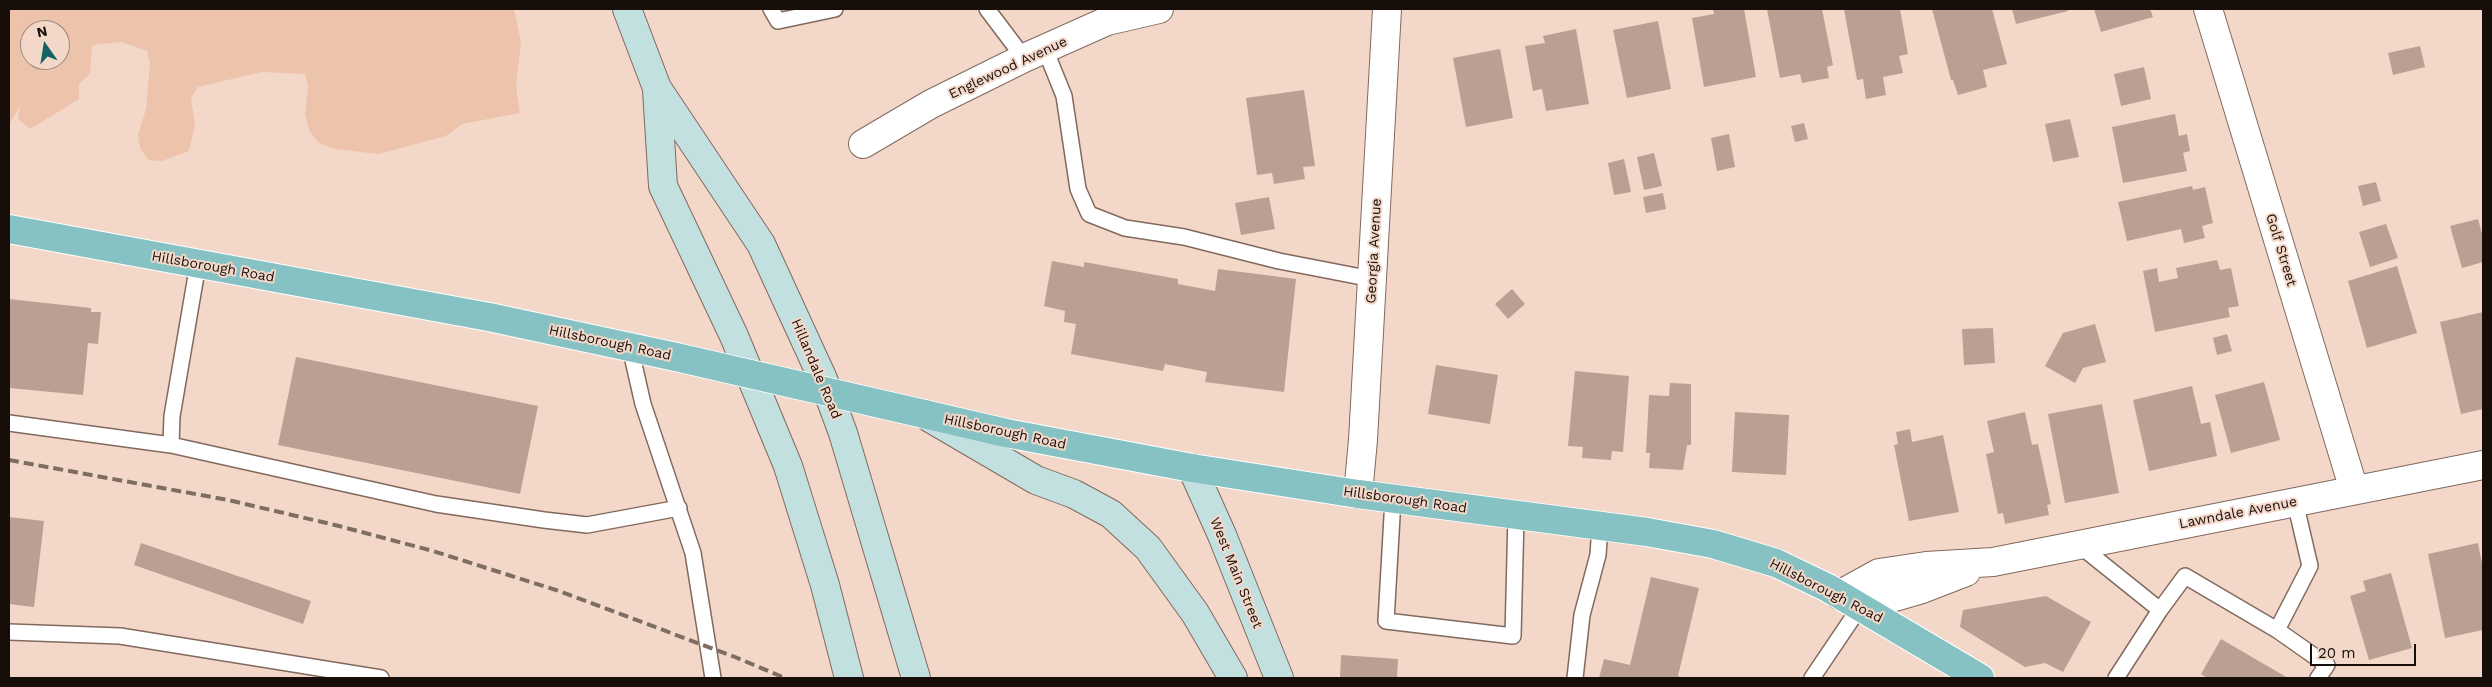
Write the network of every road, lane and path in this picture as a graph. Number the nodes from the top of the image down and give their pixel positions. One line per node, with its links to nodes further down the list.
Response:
1 (627, 9): 9 (main road, Hillandale Road)
2 (771, 9): 3 (lane)
3 (835, 9)
4 (987, 9): 8 (lane)
5 (1159, 9): 8 (street, Englewood Avenue)
6 (1387, 9): 13 (street, Georgia Avenue)
7 (2208, 9): 20 (street, Golf Street)
8 (1034, 54): 10 (street, Englewood Avenue); 13 (lane)
9 (657, 88): 34 (main road, Hillandale Road); 35 (main road, Hillandale Road)
10 (863, 144)
11 (9, 229): 12 (main road, Hillsborough Road)
12 (198, 264): 14 (main road, Hillsborough Road); 17 (lane)
13 (1372, 279): 21 (street, Georgia Avenue)
14 (630, 347): 15 (main road, Hillsborough Road, bridge); 24 (lane)
15 (924, 414): 19 (main road, Hillsborough Road); 36 (main road)
16 (9, 423): 17 (lane)
17 (171, 445): 24 (lane)
18 (2483, 465): 20 (street, Lawndale Avenue)
19 (1192, 468): 21 (main road, Hillsborough Road); 37 (main road, West Main Street)
20 (2354, 490): 23 (street, Lawndale Avenue)
21 (1358, 494): 22 (main road, Hillsborough Road)
22 (1392, 499): 25 (main road, Hillsborough Road); 25 (lane)
23 (2295, 502): 27 (street, Lawndale Avenue); 30 (lane)
24 (679, 508): 33 (lane)
25 (1516, 516): 26 (main road, Hillsborough Road)
26 (1600, 526): 28 (main road, Hillsborough Road); 38 (lane)
27 (2078, 545): 28 (street, Lawndale Avenue); 29 (lane)
28 (1850, 601): 39 (lane); 40 (main road, Hillsborough Road)
29 (2160, 610): 30 (lane); 41 (lane)
30 (2277, 630): 42 (lane)
31 (9, 632): 32 (lane)
32 (380, 678)
33 (713, 678)
34 (849, 678)
35 (916, 678)
36 (1232, 678)
37 (1278, 678)
38 (1575, 678)
39 (1812, 678)
40 (1980, 678)
41 (2116, 678)
42 (2318, 678)

